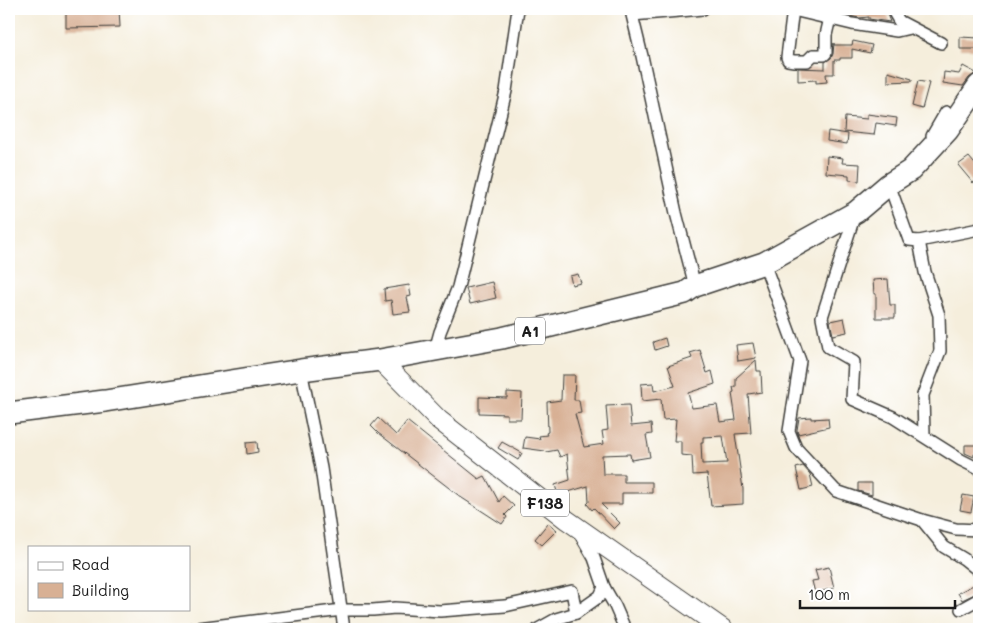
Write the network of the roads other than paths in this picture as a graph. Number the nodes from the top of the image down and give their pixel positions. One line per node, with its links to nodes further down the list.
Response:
1 (518, 9): 17 (street)
2 (703, 9): 5 (street)
3 (892, 9): 7 (street)
4 (793, 10): 6 (street); 6 (street)
5 (631, 12): 16 (street)
6 (828, 13): 7 (street)
7 (910, 28): 8 (street)
8 (941, 43)
9 (979, 85): 11 (highway, A1)
10 (946, 112): 11 (street)
11 (889, 184): 12 (highway, A1); 14 (street)
12 (856, 212): 15 (highway, A1); 21 (street)
13 (979, 229): 14 (street)
14 (919, 241): 21 (street)
15 (764, 263): 16 (highway, A1); 24 (street)
16 (695, 286): 17 (highway, A1)
17 (435, 350): 18 (highway, A1)
18 (380, 360): 19 (highway, A1); 23 (main road, F138)
19 (301, 370): 20 (highway, A1); 30 (street)
20 (9, 413)
21 (924, 436): 22 (street)
22 (979, 469)
23 (567, 520): 27 (street); 36 (main road, F138)
24 (922, 520): 25 (street); 26 (street)
25 (979, 530)
26 (979, 571)
27 (604, 587): 31 (street); 35 (street)
28 (979, 599): 29 (street)
29 (961, 609)
30 (342, 610): 31 (street); 32 (street); 33 (street)
31 (576, 613): 34 (street)
32 (190, 629)
33 (344, 629)
34 (538, 629)
35 (625, 629)
36 (723, 629)

